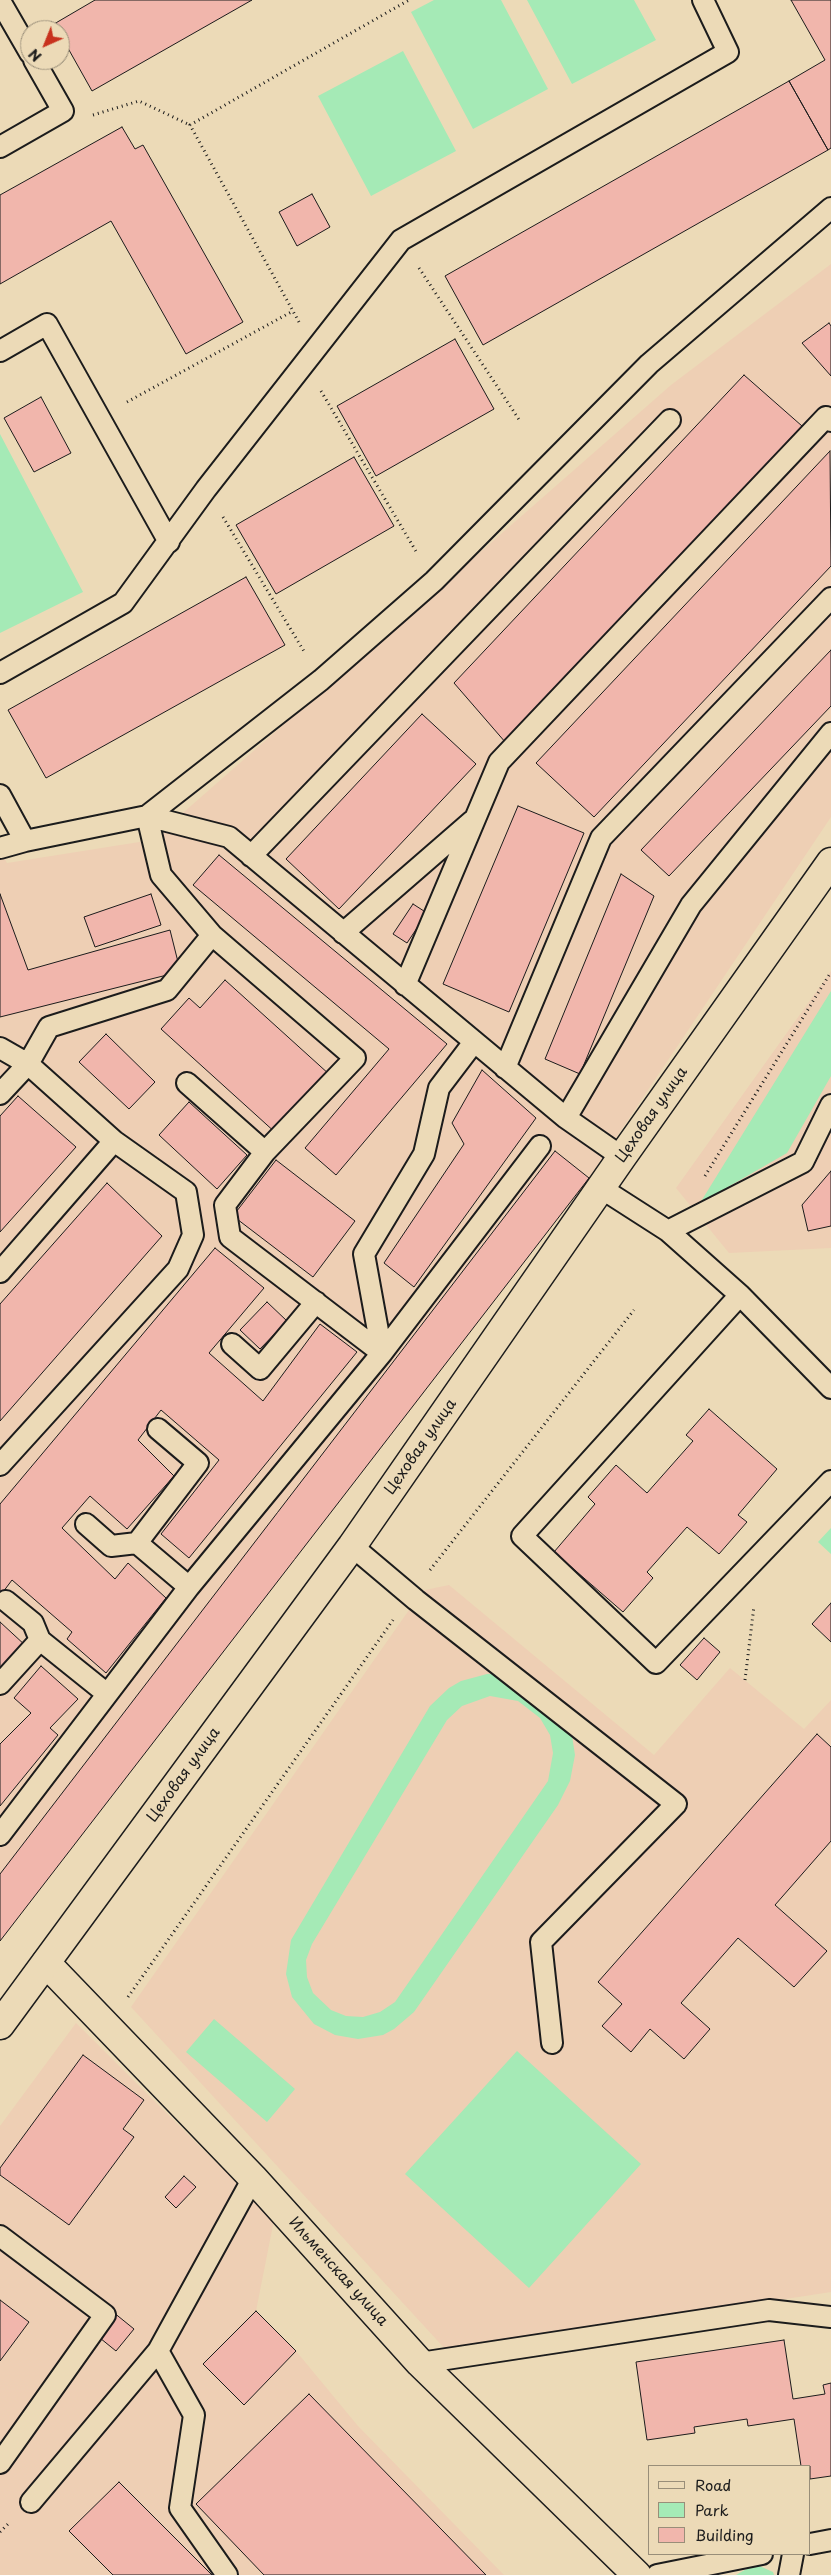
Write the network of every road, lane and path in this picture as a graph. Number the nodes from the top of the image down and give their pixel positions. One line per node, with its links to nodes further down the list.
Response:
1 (409, 0): 7 (path)
2 (703, 0): 10 (lane)
3 (1, 1): 4 (lane)
4 (20, 35)
5 (40, 70): 6 (lane)
6 (63, 111): 7 (path); 8 (lane)
7 (190, 126): 11 (path)
8 (0, 147)
9 (831, 208): 20 (lane)
10 (401, 240): 13 (lane); 16 (path)
11 (293, 311): 13 (path); 14 (path)
12 (0, 350): 19 (lane)
13 (310, 358): 18 (lane); 20 (path)
14 (124, 404)
15 (670, 420): 30 (lane)
16 (520, 421)
17 (831, 421): 27 (lane)
18 (206, 489): 19 (lane); 23 (path)
19 (169, 542): 22 (lane)
20 (434, 581): 23 (lane)
21 (831, 598): 39 (lane)
22 (0, 673)
23 (321, 680): 26 (lane)
24 (831, 733): 43 (lane)
25 (0, 795): 28 (lane)
26 (147, 816): 28 (lane); 30 (lane); 33 (lane)
27 (476, 818): 32 (lane); 35 (lane)
28 (25, 841): 29 (lane)
29 (0, 848)
30 (252, 856): 32 (lane)
31 (831, 862): 47 (main road, Цеховая улица)
32 (344, 933): 35 (lane)
33 (212, 935): 38 (lane); 46 (lane)
34 (831, 972): 48 (path)
35 (405, 985): 36 (lane)
36 (474, 1042): 39 (lane); 56 (lane)
37 (0, 1048): 38 (lane)
38 (28, 1064): 41 (lane); 44 (lane)
39 (506, 1068): 43 (lane)
40 (187, 1083): 46 (lane)
41 (0, 1094)
42 (831, 1105): 50 (lane)
43 (566, 1118): 47 (lane)
44 (114, 1141): 51 (lane); 59 (lane)
45 (540, 1146): 56 (lane)
46 (265, 1152): 53 (lane)
47 (622, 1157): 49 (main road, Цеховая улица)
48 (704, 1178)
49 (601, 1188): 50 (lane); 63 (main road, Цеховая улица)
50 (668, 1231): 52 (lane)
51 (0, 1272)
52 (740, 1295): 57 (lane); 64 (lane)
53 (316, 1302): 55 (lane); 56 (lane)
54 (634, 1310): 66 (path)
55 (232, 1344)
56 (382, 1353): 65 (lane)
57 (831, 1388)
58 (158, 1429): 62 (lane)
59 (0, 1465)
60 (831, 1481): 64 (lane)
61 (86, 1524): 62 (lane)
62 (137, 1543): 65 (lane)
63 (352, 1546): 66 (lane); 73 (main road, Цеховая улица)
64 (761, 1556): 69 (path)
65 (189, 1587): 71 (lane)
66 (410, 1595): 75 (path); 76 (lane)
67 (6, 1601): 68 (lane)
68 (40, 1640): 70 (lane); 71 (lane)
69 (745, 1680)
70 (0, 1684)
71 (106, 1693): 72 (lane)
72 (0, 1835)
73 (46, 1963): 74 (main road, Цеховая улица); 75 (main road, Ильменская улица)
74 (0, 2025)
75 (108, 2026): 77 (main road, Ильменская улица)
76 (552, 2043)
77 (253, 2178): 80 (lane); 81 (main road, Ильменская улица)
78 (0, 2236): 82 (lane)
79 (831, 2317): 81 (lane)
80 (158, 2351): 83 (lane); 88 (lane)
81 (420, 2363): 89 (main road, Ильменская улица)
82 (0, 2463)
83 (31, 2502)
84 (831, 2540): 85 (lane)
85 (811, 2544)
86 (757, 2555): 90 (lane)
87 (793, 2555): 91 (lane)
88 (227, 2575)
89 (637, 2575)
90 (657, 2575)
91 (789, 2575)

